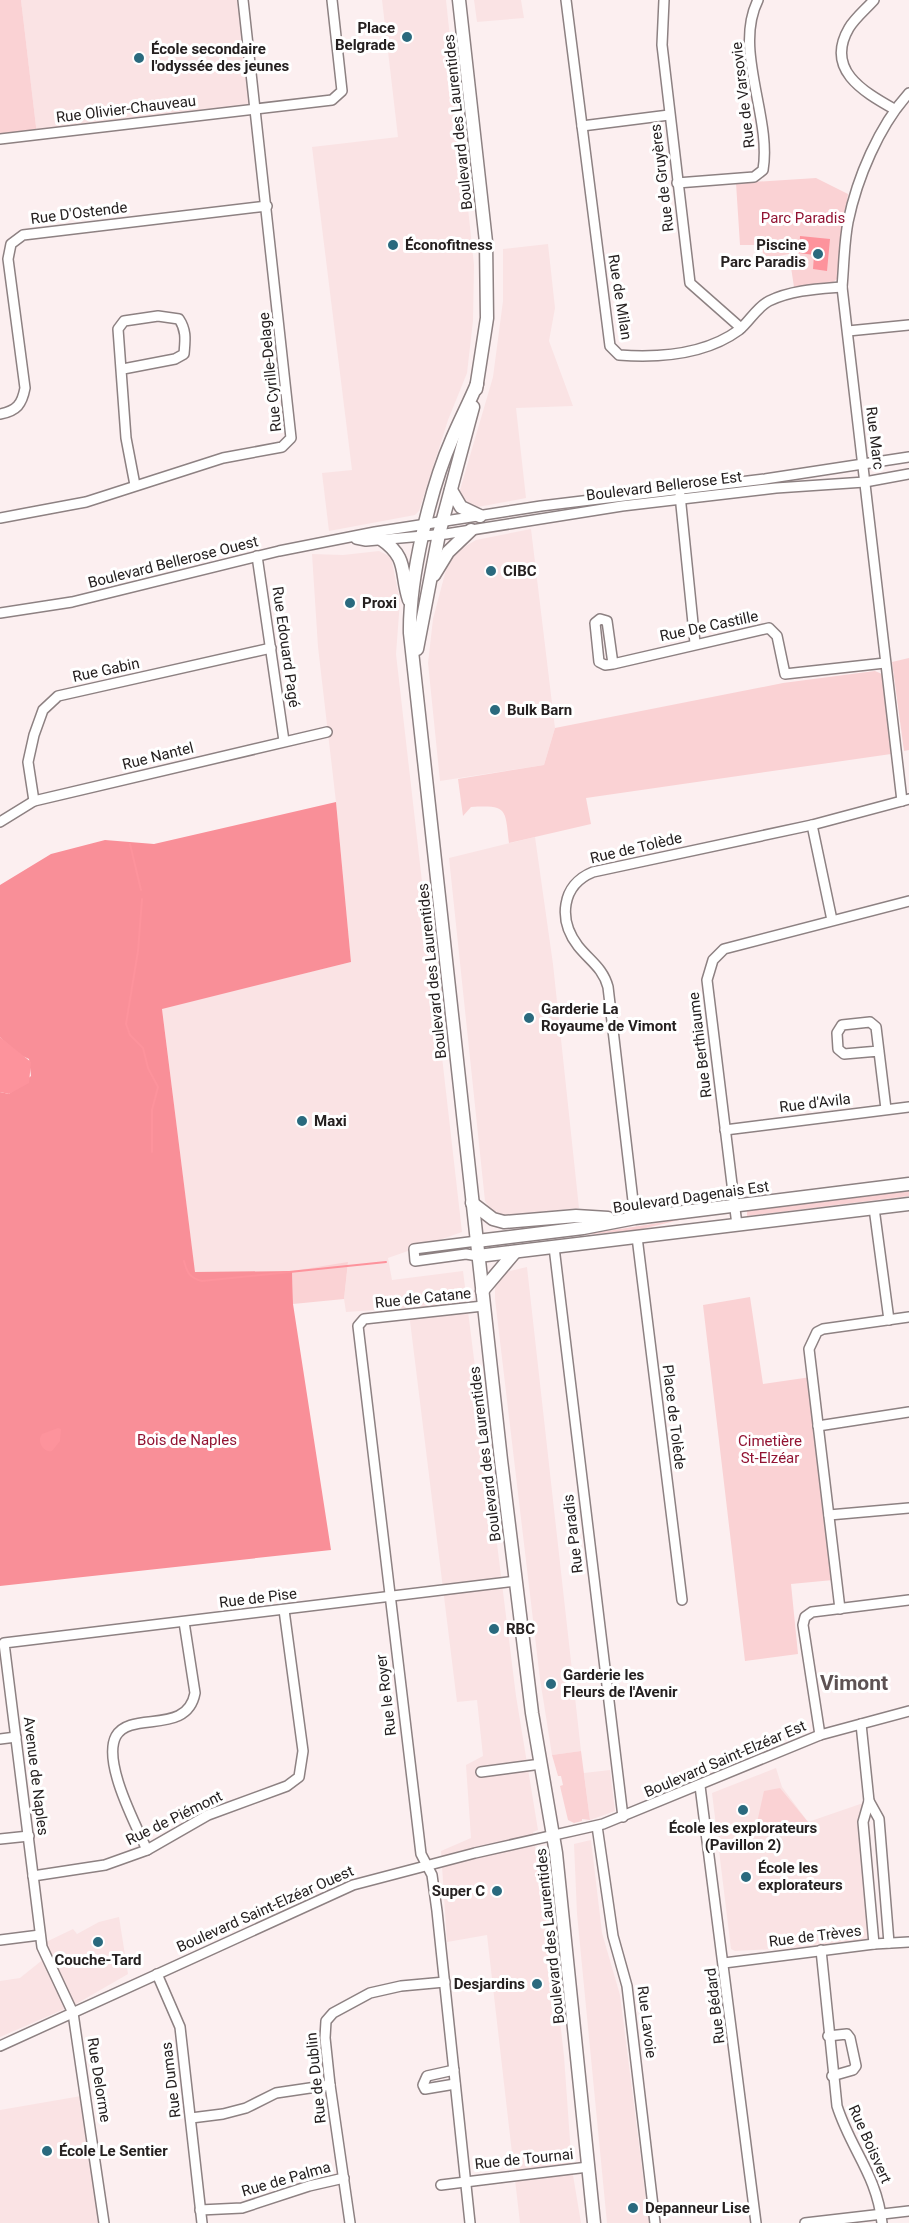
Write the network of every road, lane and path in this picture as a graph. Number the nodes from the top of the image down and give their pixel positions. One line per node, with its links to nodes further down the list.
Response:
1 (243, 0): 9 (street, Rue Cyrille-Delage)
2 (332, 0): 9 (street, Rue Olivier-Chauveau)
3 (459, 0): 21 (main road, Boulevard des Laurentides)
4 (566, 0): 12 (street, Rue de Milan)
5 (664, 0): 11 (street, Rue de Gruyères)
6 (758, 0): 14 (street, Rue de Varsovie)
7 (874, 0): 10 (street)
8 (909, 93): 10 (street, Rue Marc)
9 (256, 109): 13 (street, Rue Olivier-Chauveau); 15 (street, Rue Cyrille-Delage)
10 (894, 109): 16 (street, Rue Marc)
11 (669, 115): 12 (street); 14 (street, Rue de Gruyères)
12 (582, 126): 18 (street, Rue de Milan)
13 (0, 139)
14 (677, 183): 18 (street, Rue de Gruyères)
15 (267, 206): 22 (street, Rue D'Ostende); 27 (street, Rue Cyrille-Delage)
16 (842, 287): 18 (street, Rue de Milan); 19 (street, Rue Marc)
17 (909, 325): 19 (street)
18 (741, 328)
19 (848, 331): 24 (street, Rue Marc)
20 (123, 369): 20 (street); 27 (street)
21 (477, 384): 28 (main road, Boulevard des Laurentides); 33 (main road, Boulevard des Laurentides)
22 (0, 414)
23 (909, 457): 24 (street, Boulevard Bellerose Est)
24 (862, 464): 26 (street, Rue Marc); 29 (street, Boulevard Bellerose Est)
25 (909, 474): 26 (street, Boulevard Bellerose Est)
26 (865, 482): 29 (street, Boulevard Bellerose Est); 44 (street, Rue Marc)
27 (135, 485): 31 (street, Rue Cyrille-Delage)
28 (451, 490): 30 (main road); 32 (main road, Boulevard des Laurentides)
29 (680, 494): 30 (street, Boulevard Bellerose Est); 34 (street, Boulevard Bellerose Est); 41 (street)
30 (480, 516): 32 (street, Boulevard Bellerose Est)
31 (0, 518)
32 (440, 529): 33 (street, Boulevard Bellerose Est); 34 (street, Boulevard Bellerose Est); 38 (main road, Boulevard des Laurentides)
33 (424, 530): 35 (street, Boulevard Bellerose Ouest); 36 (street, Boulevard Bellerose Ouest); 39 (main road, Boulevard des Laurentides)
34 (471, 530): 38 (main road)
35 (354, 538): 36 (street, Boulevard Bellerose Ouest); 37 (street, Boulevard Bellerose Ouest)
36 (381, 539): 39 (main road)
37 (257, 556): 40 (street, Boulevard Bellerose Ouest); 42 (street, Rue Edouard Pagé)
38 (428, 586): 45 (main road, Boulevard des Laurentides)
39 (411, 604): 45 (main road, Boulevard des Laurentides)
40 (0, 614)
41 (695, 643): 43 (street, Rue De Castille); 44 (street, Rue De Castille)
42 (271, 648): 47 (street, Rue Edouard Pagé); 49 (street, Rue Gabin)
43 (613, 663)
44 (885, 663): 48 (street, Rue Marc)
45 (415, 681): 59 (main road, Boulevard des Laurentides)
46 (327, 732): 47 (street, Rue Nantel)
47 (284, 741): 49 (street, Rue Nantel)
48 (906, 800): 51 (street, Rue de Tolède)
49 (34, 801): 50 (street, Rue Nantel)
50 (0, 822)
51 (812, 825): 53 (street); 63 (street, Rue de Tolède)
52 (909, 901): 53 (street, Rue Berthiaume)
53 (832, 920): 57 (street, Rue Berthiaume)
54 (879, 1051): 54 (street); 56 (street)
55 (909, 1107): 56 (street, Rue d'Avila)
56 (886, 1109): 57 (street, Rue d'Avila)
57 (725, 1130): 61 (street, Rue Berthiaume)
58 (909, 1184): 61 (main road, Boulevard Dagenais Est)
59 (472, 1203): 63 (main road); 66 (main road, Boulevard des Laurentides)
60 (909, 1204): 62 (main road)
61 (734, 1206): 63 (main road, Boulevard Dagenais Est); 64 (street, Rue Berthiaume)
62 (874, 1208): 64 (main road); 74 (street)
63 (630, 1219): 66 (main road, Boulevard Dagenais Est)
64 (737, 1225): 65 (main road)
65 (637, 1237): 67 (main road); 81 (street, Place de Tolède)
66 (477, 1241): 69 (main road, Boulevard des Laurentides); 69 (street)
67 (554, 1247): 68 (main road); 96 (street, Rue Paradis)
68 (515, 1252): 69 (main road); 70 (main road)
69 (478, 1256): 70 (main road, Boulevard des Laurentides)
70 (482, 1291): 71 (main road, Boulevard des Laurentides)
71 (483, 1306): 73 (street, Rue de Catane); 79 (main road, Boulevard des Laurentides)
72 (909, 1317): 74 (street)
73 (367, 1318): 80 (street, Rue le Royer)
74 (889, 1320): 76 (street)
75 (909, 1412): 76 (street)
76 (819, 1426): 78 (street)
77 (909, 1508): 78 (street)
78 (829, 1515): 83 (street)
79 (516, 1581): 80 (street, Rue de Pise); 92 (main road, Boulevard des Laurentides)
80 (390, 1596): 84 (street, Rue de Pise); 102 (street, Rue le Royer)
81 (682, 1600)
82 (909, 1600): 83 (street)
83 (840, 1609): 89 (street)
84 (284, 1610): 85 (street, Rue de Pise); 101 (street, Rue de Piémont)
85 (184, 1622): 86 (street, Rue de Pise); 101 (street)
86 (4, 1643): 90 (street, Avenue de Naples)
87 (909, 1712): 88 (street, Boulevard Saint-Elzéar Est)
88 (861, 1724): 89 (street, Boulevard Saint-Elzéar Est); 95 (street)
89 (820, 1735): 94 (street, Boulevard Saint-Elzéar Est)
90 (16, 1737): 91 (street); 98 (street, Avenue de Naples)
91 (0, 1739)
92 (541, 1764): 93 (street); 99 (main road, Boulevard des Laurentides)
93 (482, 1772)
94 (700, 1786): 96 (street, Boulevard Saint-Elzéar Est); 110 (street, Rue Bédard)
95 (869, 1801): 107 (street); 108 (street)
96 (623, 1817): 97 (street, Boulevard Saint-Elzéar Est)
97 (597, 1826): 99 (street, Boulevard Saint-Elzéar Est); 133 (street, Rue Lavoie)
98 (29, 1836): 100 (street); 103 (street, Avenue de Naples)
99 (554, 1836): 102 (street, Boulevard Saint-Elzéar Ouest); 121 (main road, Boulevard des Laurentides)
100 (0, 1839)
101 (147, 1850): 103 (street, Rue de Piémont)
102 (428, 1865): 111 (street, Boulevard Saint-Elzéar Ouest); 112 (street, Rue le Royer)
103 (33, 1876): 104 (street, Avenue de Naples)
104 (40, 1935): 105 (street); 113 (street, Avenue de Naples)
105 (0, 1940)
106 (909, 1942): 107 (street, Rue de Trèves)
107 (889, 1943): 108 (street, Rue de Trèves)
108 (874, 1944): 109 (street, Rue de Trèves)
109 (821, 1950): 110 (street, Rue de Trèves); 114 (street, Rue Boisvert)
110 (724, 1963): 134 (street, Rue Bédard)
111 (157, 1974): 113 (street, Boulevard Saint-Elzéar Ouest); 120 (street, Rue Dumas)
112 (445, 1982): 116 (street, Rue le Royer); 118 (street, Rue de Dublin)
113 (73, 2013): 115 (street, Boulevard Saint-Elzéar Ouest); 128 (street, Rue Delorme)
114 (828, 2036): 117 (street, Rue Boisvert); 117 (street)
115 (0, 2046)
116 (454, 2070): 119 (street, Rue le Royer); 119 (street)
117 (832, 2076): 127 (street, Rue Boisvert)
118 (330, 2085): 120 (street); 122 (street, Rue de Dublin)
119 (455, 2085): 123 (street, Rue le Royer)
120 (191, 2118): 125 (street, Rue Dumas)
121 (588, 2167): 123 (street, Rue de Tournai); 132 (main road, Boulevard des Laurentides)
122 (344, 2178): 125 (street, Rue de Palma); 130 (street, Rue de Dublin)
123 (464, 2181): 124 (street); 131 (street, Rue le Royer)
124 (441, 2186)
125 (200, 2210): 129 (street, Rue Dumas)
126 (909, 2211): 127 (street)
127 (881, 2219): 135 (street)
128 (104, 2223)
129 (202, 2223)
130 (350, 2223)
131 (470, 2223)
132 (594, 2223)
133 (655, 2223)
134 (756, 2223)
135 (805, 2223)

